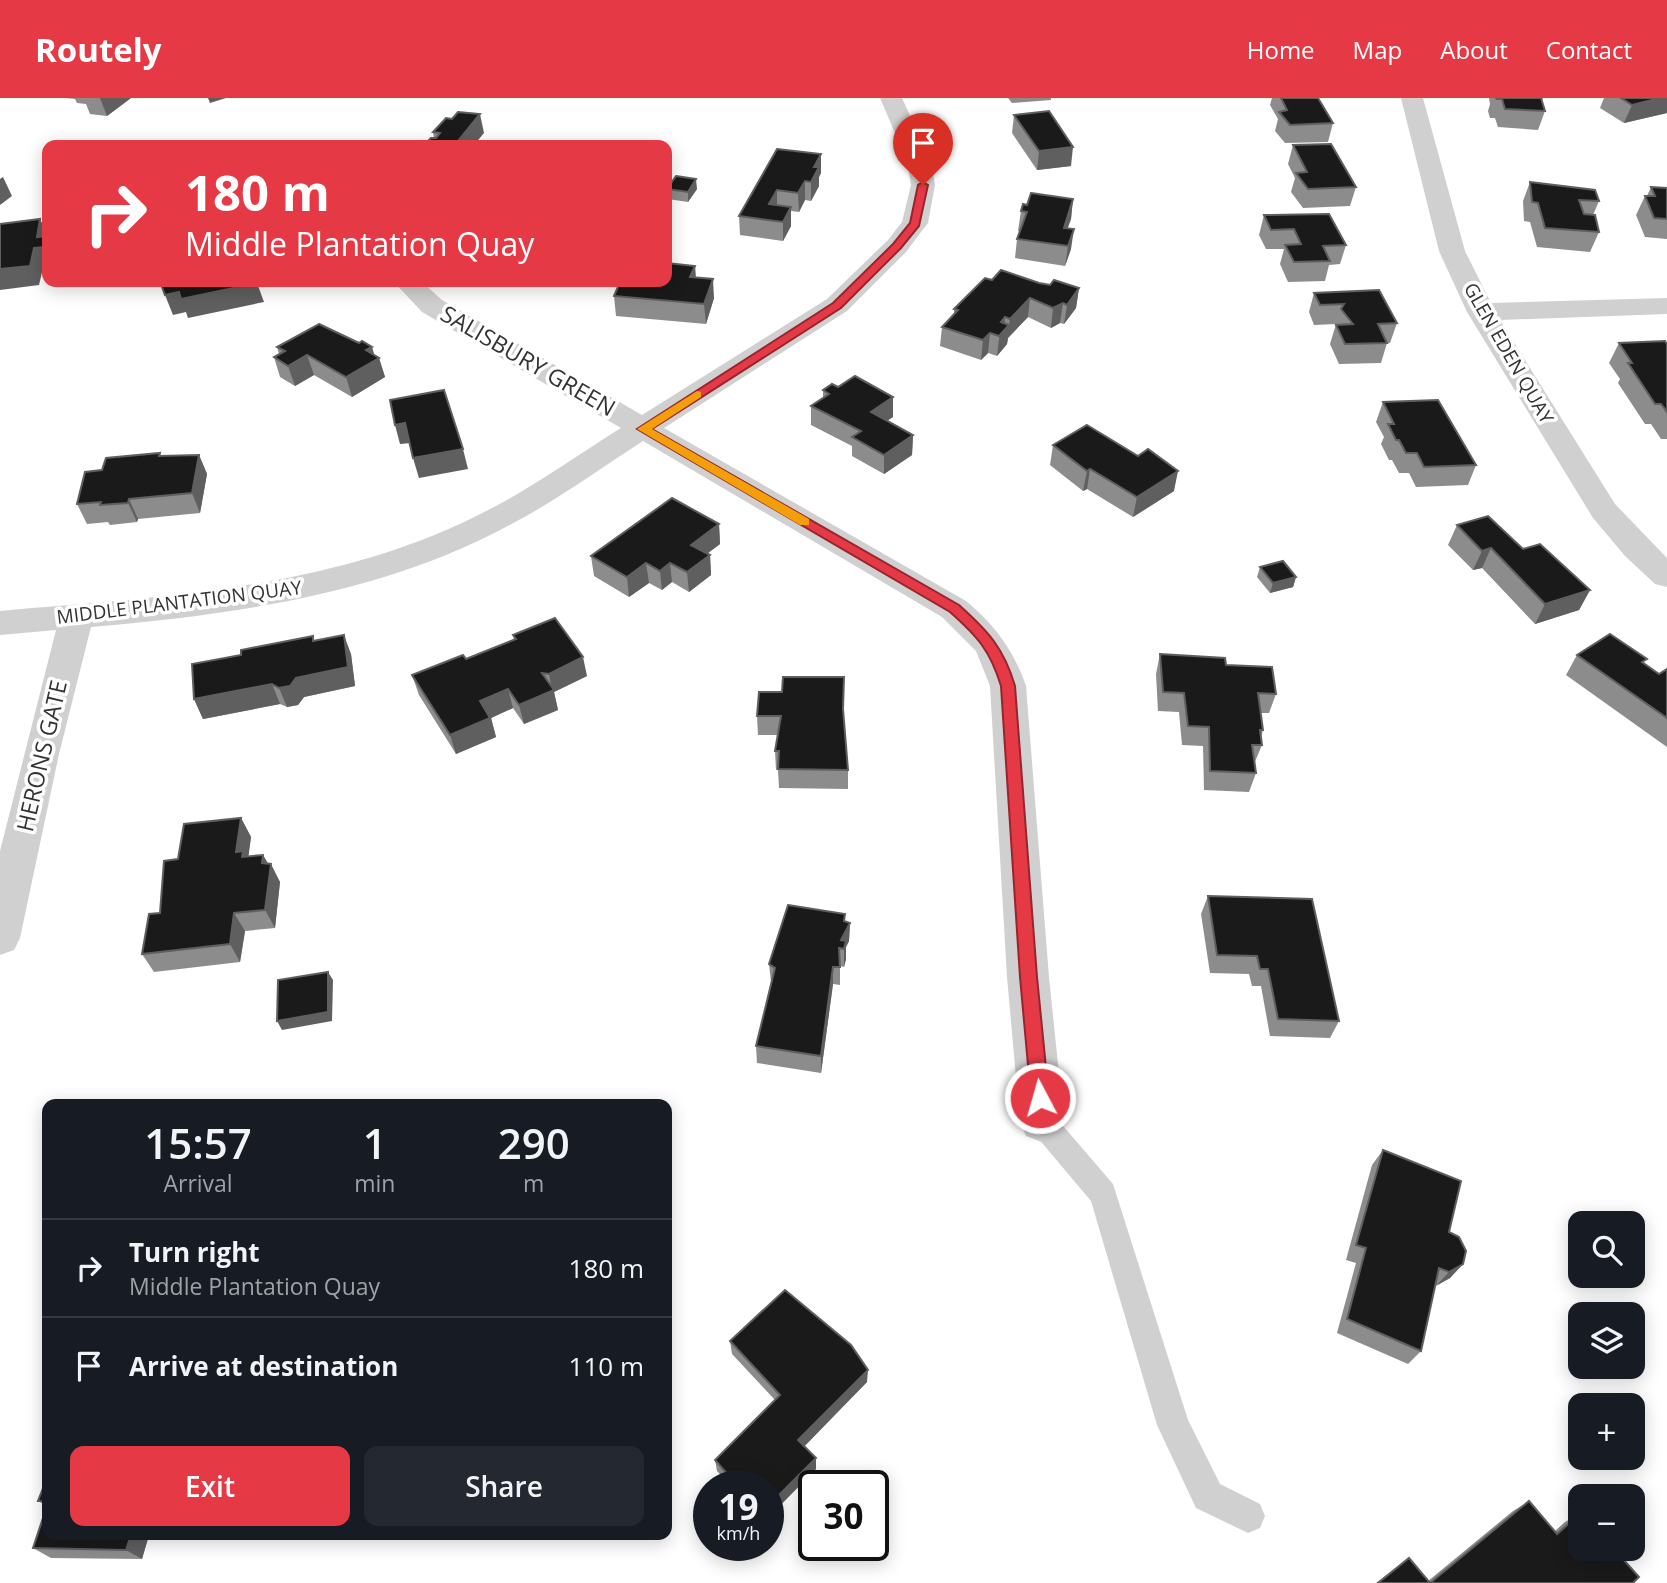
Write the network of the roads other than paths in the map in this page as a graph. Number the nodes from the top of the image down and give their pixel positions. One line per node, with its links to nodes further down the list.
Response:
1 (891, 98): 6 (street, MIDDLE PLANTATION QUAY)
2 (1412, 98): 5 (street, GLEN EDEN QUAY)
3 (412, 287): 6 (street, SALISBURY GREEN)
4 (1667, 306): 5 (street)
5 (1481, 312): 7 (street, GLEN EDEN QUAY)
6 (643, 429): 8 (street, MIDDLE PLANTATION QUAY); 11 (street, SALISBURY GREEN)
7 (1667, 576)
8 (76, 616): 9 (street, MIDDLE PLANTATION QUAY); 10 (street, HERONS GATE)
9 (0, 623)
10 (0, 938)
11 (1042, 1122): 12 (lane)
12 (1248, 1516)

